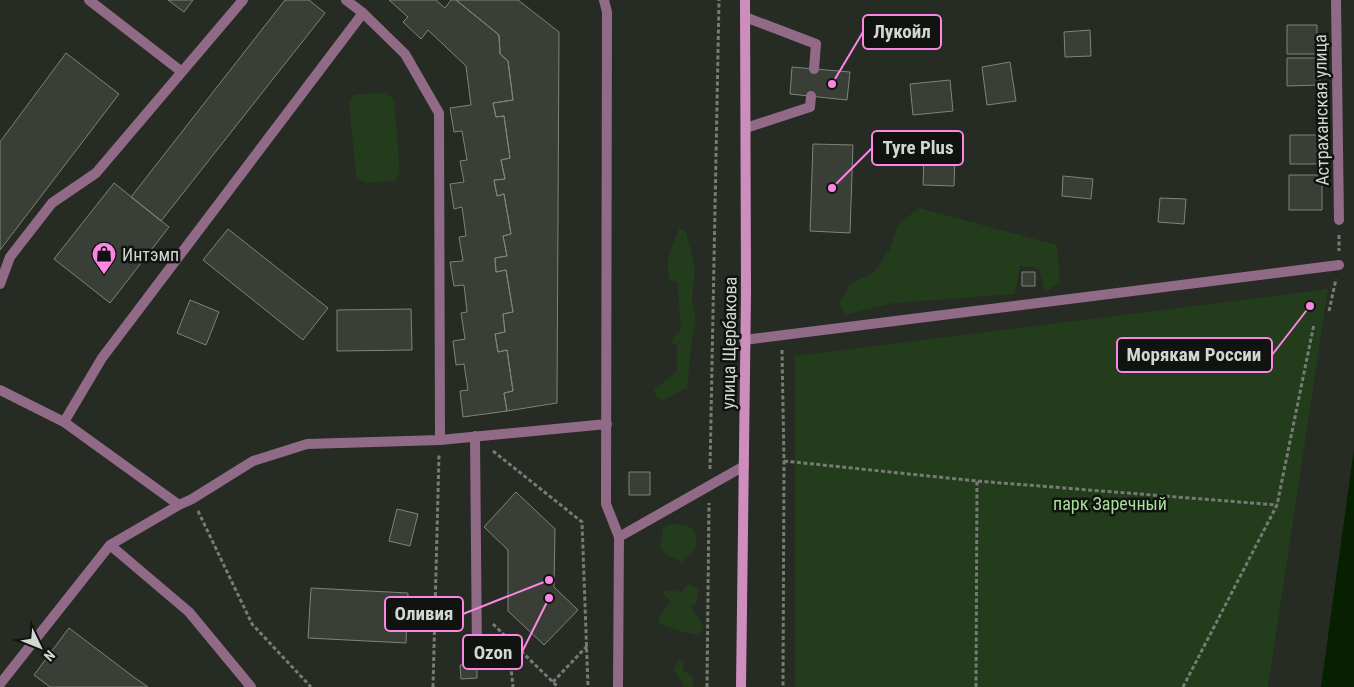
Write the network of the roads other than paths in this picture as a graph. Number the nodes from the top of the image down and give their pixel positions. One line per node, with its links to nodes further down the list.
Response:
1 (89, 0): 10 (street)
2 (244, 0): 10 (street)
3 (346, 0): 7 (street)
4 (604, 0): 19 (street)
5 (745, 0): 8 (main road, улица Щербакова)
6 (1336, 0): 13 (street, Астраханская улица)
7 (363, 13): 18 (street); 21 (street)
8 (745, 17): 9 (street); 12 (main road, улица Щербакова)
9 (814, 69)
10 (182, 72): 15 (street)
11 (811, 96): 12 (street)
12 (746, 128): 16 (main road, улица Щербакова)
13 (1339, 220)
14 (1339, 265): 16 (street)
15 (0, 284)
16 (744, 340): 22 (main road, улица Щербакова)
17 (0, 390): 18 (street)
18 (64, 422): 23 (street)
19 (606, 424): 20 (street); 24 (street)
20 (474, 436): 21 (street); 26 (street)
21 (440, 440): 23 (street)
22 (744, 466): 24 (street); 30 (main road, улица Щербакова)
23 (179, 505): 25 (street)
24 (619, 537): 29 (street)
25 (110, 545): 27 (street); 28 (street)
26 (477, 658)
27 (0, 684)
28 (251, 687)
29 (618, 687)
30 (741, 687)

